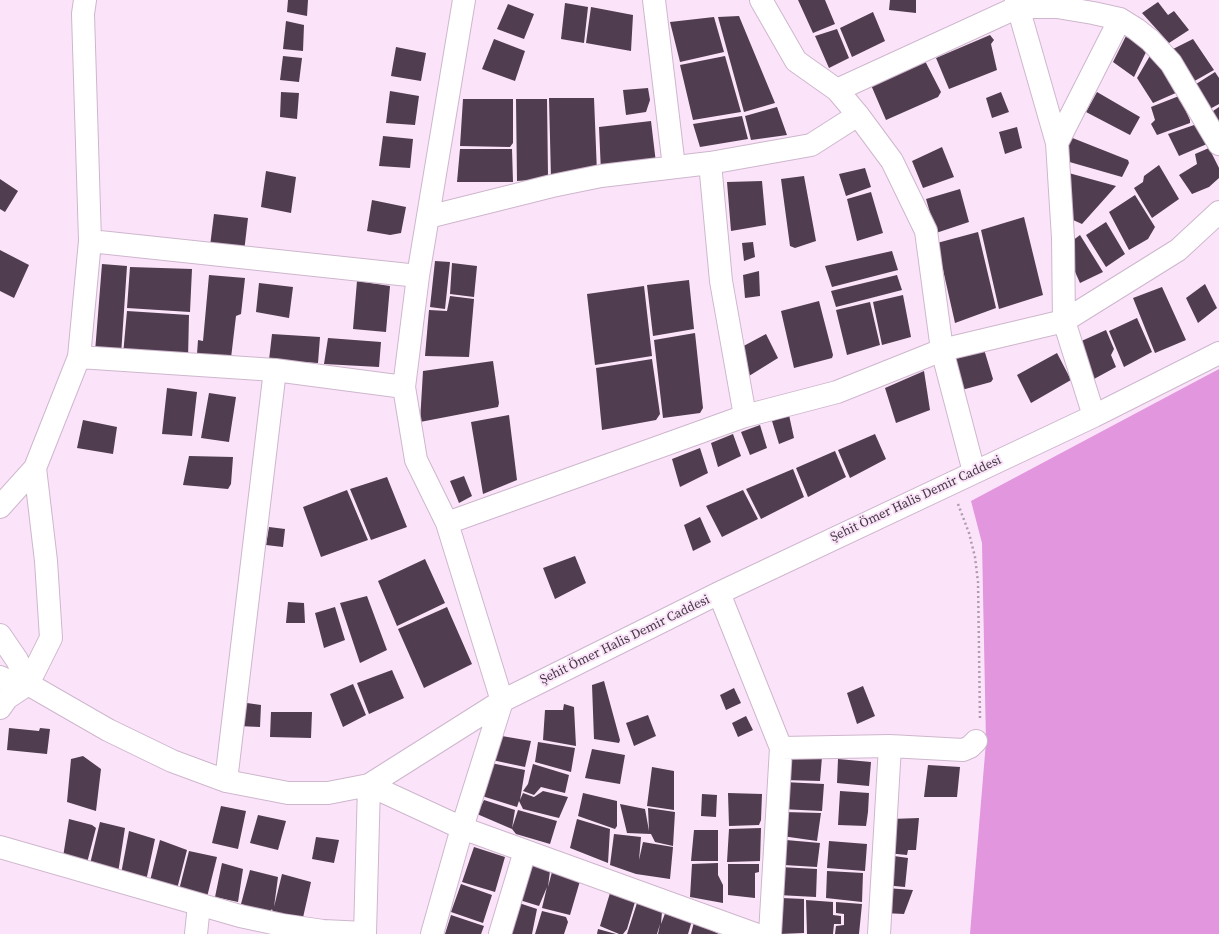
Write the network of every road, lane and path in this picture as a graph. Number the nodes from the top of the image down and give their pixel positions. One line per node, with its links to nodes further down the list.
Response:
1 (85, 0): 15 (street)
2 (464, 0): 14 (street)
3 (654, 0): 12 (street)
4 (761, 0): 7 (street)
5 (1017, 4): 6 (street); 7 (street); 9 (street)
6 (1120, 19): 9 (street); 10 (street)
7 (837, 90): 8 (street)
8 (858, 115): 11 (street); 18 (street)
9 (1057, 143): 17 (street)
10 (1219, 144)
11 (710, 163): 12 (street); 23 (street)
12 (674, 167): 14 (street)
13 (1219, 212): 17 (street)
14 (428, 218): 16 (street)
15 (90, 241): 16 (street); 20 (street)
16 (418, 276): 22 (street)
17 (1064, 321): 18 (street); 24 (street)
18 (942, 350): 23 (street); 26 (street)
19 (1219, 353): 24 (street, Şehit Ömer Halis Demir Caddesi)
20 (79, 357): 21 (street); 25 (street)
21 (275, 370): 22 (street); 39 (street)
22 (404, 387): 29 (street)
23 (745, 416): 29 (street)
24 (1094, 416): 26 (street, Şehit Ömer Halis Demir Caddesi)
25 (35, 468): 28 (street); 33 (street)
26 (974, 472): 27 (street, Şehit Ömer Halis Demir Caddesi)
27 (948, 484): 30 (street, Şehit Ömer Halis Demir Caddesi); 36 (path)
28 (0, 507)
29 (447, 523): 34 (street)
30 (719, 593): 34 (street, Şehit Ömer Halis Demir Caddesi); 38 (street)
31 (0, 635): 33 (street)
32 (0, 677): 33 (street, Şehit Ömer Halis Demir Caddesi)
33 (28, 684): 35 (street); 39 (street, Şehit Ömer Halis Demir Caddesi)
34 (502, 701): 40 (street, Şehit Ömer Halis Demir Caddesi); 41 (street)
35 (0, 708)
36 (976, 741): 37 (street)
37 (890, 746): 38 (street); 51 (street)
38 (781, 748): 50 (street)
39 (226, 781): 40 (street, Şehit Ömer Halis Demir Caddesi)
40 (369, 784): 41 (street); 47 (street)
41 (462, 828): 43 (street); 48 (street)
42 (0, 847): 44 (street)
43 (525, 851): 45 (street); 49 (street)
44 (199, 905): 46 (street); 47 (street)
45 (741, 932)
46 (196, 934)
47 (365, 934)
48 (432, 934)
49 (500, 934)
50 (770, 934)
51 (879, 934)

